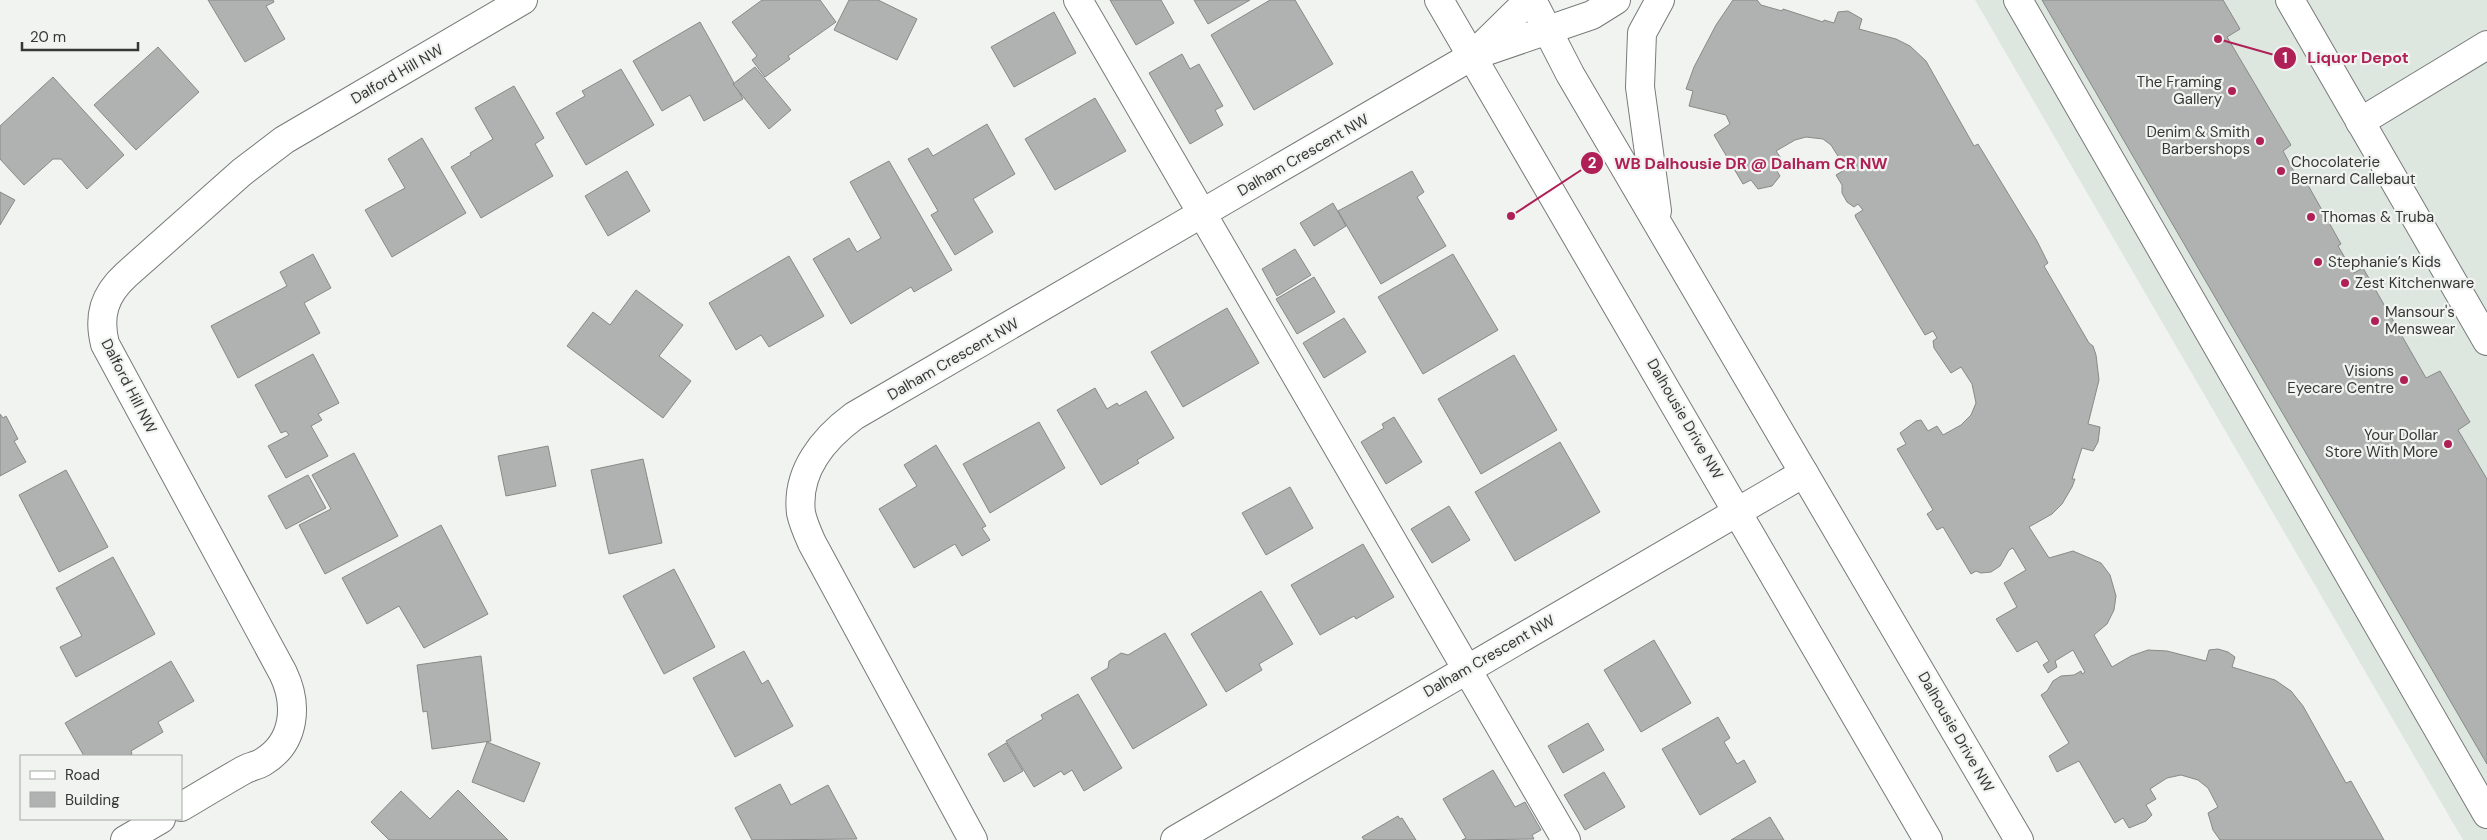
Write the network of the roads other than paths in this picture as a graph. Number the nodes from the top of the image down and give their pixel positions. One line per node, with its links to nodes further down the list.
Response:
1 (523, 0): 19 (street, Dalford Hill NW)
2 (1078, 0): 13 (street)
3 (1439, 0): 11 (street, Dalhousie Drive NW)
4 (1531, 0): 9 (street, Dalhousie Drive NW); 11 (street)
5 (1616, 0): 9 (street)
6 (1660, 0): 14 (street)
7 (2018, 0): 20 (street)
8 (2290, 0): 12 (street)
9 (1549, 31): 11 (street); 14 (street, Dalhousie Drive NW)
10 (2487, 45): 12 (street)
11 (1472, 56): 13 (street, Dalham Crescent NW); 17 (street, Dalhousie Drive NW)
12 (2360, 122): 15 (street)
13 (1203, 214): 18 (street); 23 (street, Dalham Crescent NW)
14 (1659, 225): 16 (street, Dalhousie Drive NW)
15 (2487, 341)
16 (1804, 473): 17 (street, Dalham Crescent NW); 27 (street, Dalhousie Drive NW)
17 (1739, 511): 18 (street, Dalham Crescent NW); 26 (street, Dalhousie Drive NW)
18 (1467, 669): 24 (street, Dalham Crescent NW); 25 (street)
19 (182, 806)
20 (2487, 814)
21 (159, 820): 22 (street)
22 (125, 840)
23 (973, 840)
24 (1174, 840)
25 (1566, 840)
26 (1928, 840)
27 (2019, 840)

